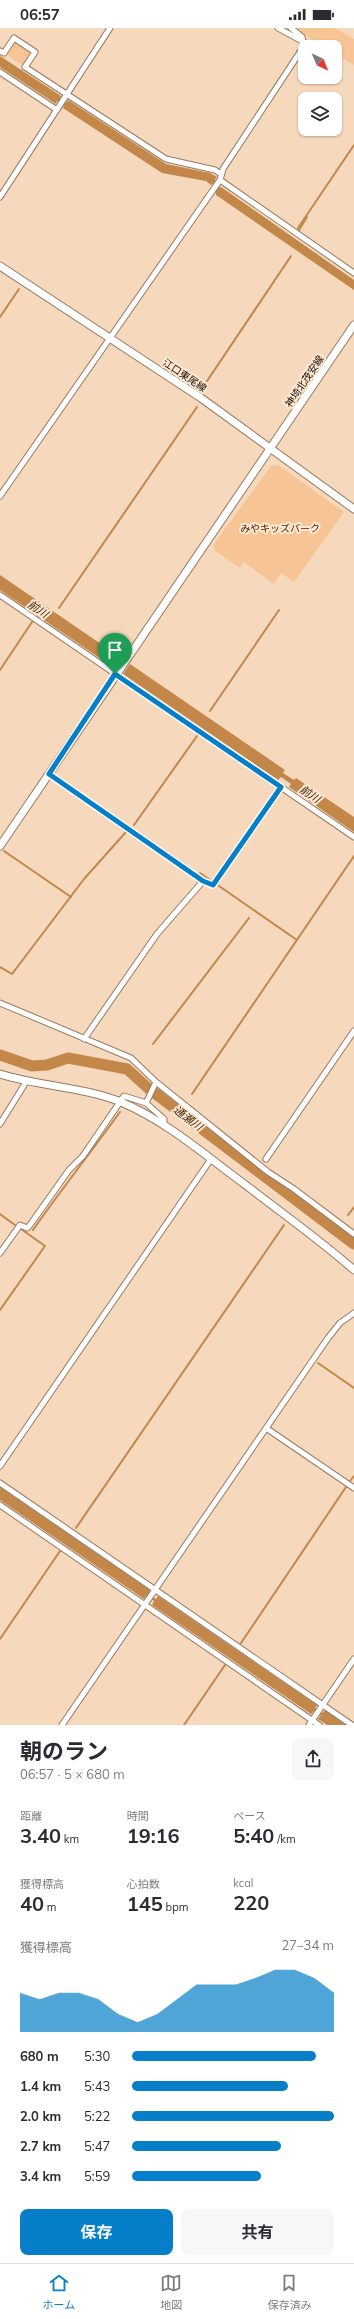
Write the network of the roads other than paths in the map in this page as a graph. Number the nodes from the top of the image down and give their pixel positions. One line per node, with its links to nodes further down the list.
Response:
1 (110, 28): 9 (street)
2 (278, 28): 4 (street)
3 (291, 28): 5 (street)
4 (300, 40)
5 (302, 40)
6 (0, 51): 9 (street)
7 (298, 55): 11 (street)
8 (0, 72): 10 (street)
9 (67, 94): 10 (street); 11 (street)
10 (57, 110): 13 (street)
11 (221, 174): 12 (street)
12 (219, 182): 15 (street); 17 (street)
13 (0, 197)
14 (0, 266): 17 (street, 江口東尾線)
15 (354, 273)
16 (354, 325): 18 (street, 神埼北茂安線)
17 (109, 337): 18 (street, 江口東尾線); 19 (street)
18 (271, 449): 20 (street, 江口東尾線); 22 (street, 神埼北茂安線)
19 (0, 496)
20 (354, 509)
21 (0, 595): 22 (street)
22 (115, 674): 23 (street, 神埼北茂安線); 24 (street)
23 (49, 774): 26 (street, 神埼北茂安線); 27 (street)
24 (281, 787): 25 (street); 27 (street)
25 (354, 837)
26 (0, 846)
27 (203, 881): 30 (street)
28 (0, 1003): 30 (street)
29 (354, 1031): 39 (street)
30 (84, 1039): 33 (street)
31 (0, 1074): 32 (street)
32 (26, 1082): 34 (street); 36 (street)
33 (156, 1084): 35 (street); 40 (street)
34 (119, 1102): 35 (street); 37 (street); 41 (street)
35 (146, 1103): 37 (street)
36 (0, 1124)
37 (164, 1124): 38 (street)
38 (211, 1159): 42 (street); 45 (street)
39 (266, 1159)
40 (354, 1234)
41 (0, 1253)
42 (354, 1270)
43 (354, 1313): 44 (street)
44 (266, 1428): 47 (street); 49 (street)
45 (0, 1466)
46 (0, 1483): 49 (street)
47 (354, 1488)
48 (0, 1505): 50 (street)
49 (155, 1590): 50 (street); 52 (street)
50 (144, 1605): 53 (street); 54 (street)
51 (354, 1659): 52 (street)
52 (323, 1705): 53 (street); 56 (street)
53 (311, 1723): 55 (street)
54 (62, 1725)
55 (319, 1725)
56 (352, 1725)

